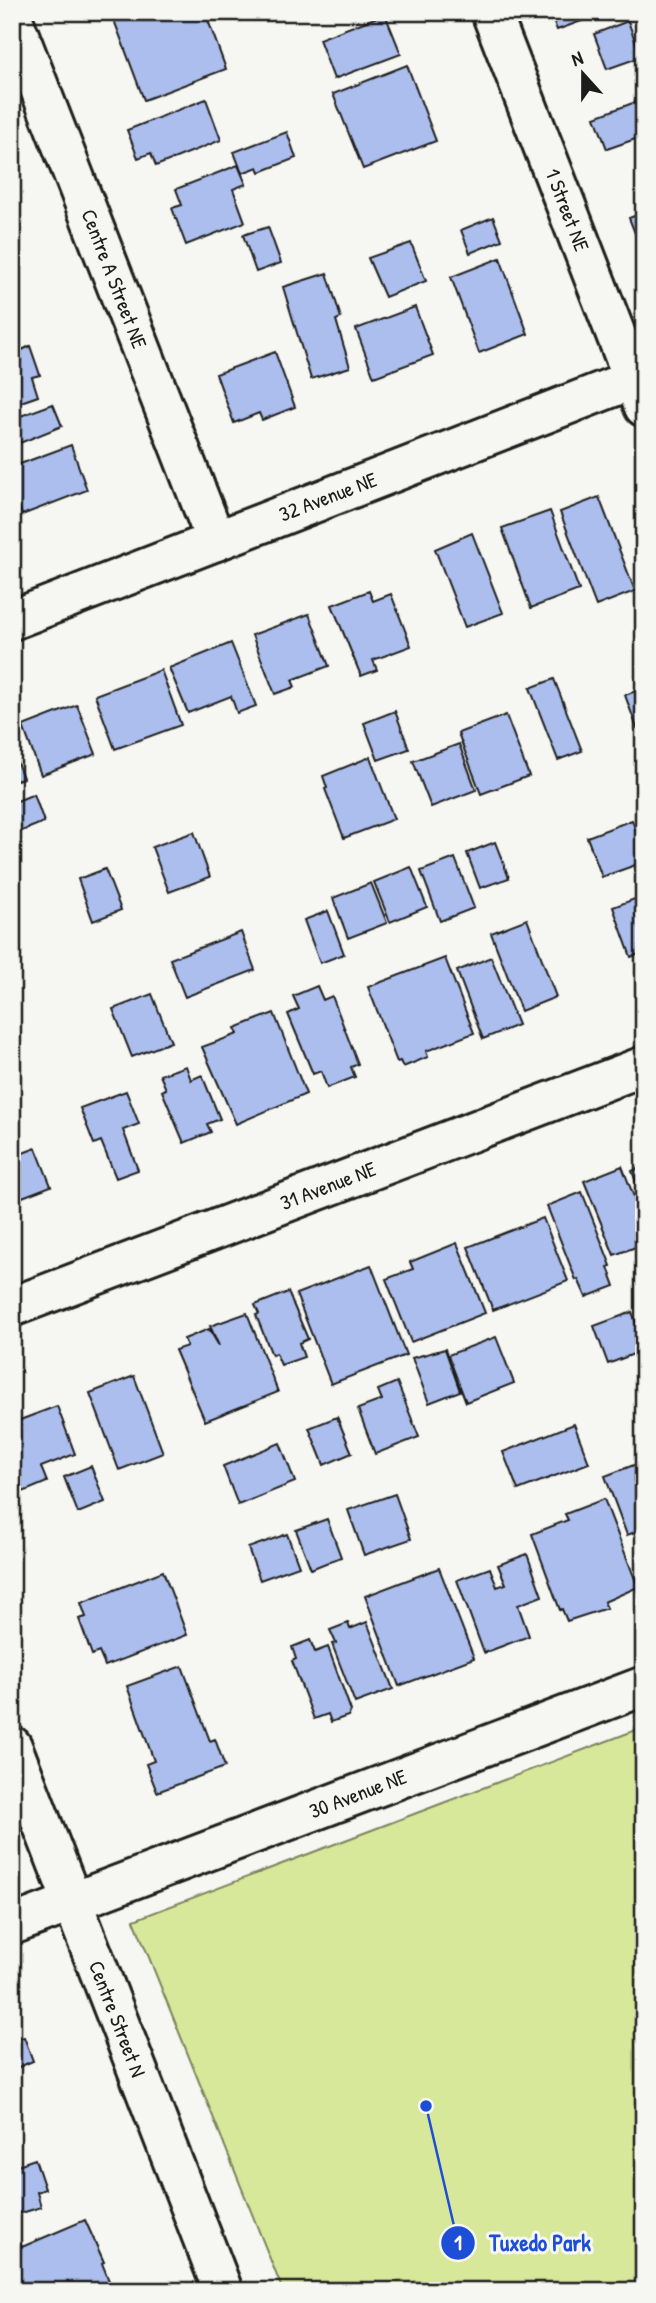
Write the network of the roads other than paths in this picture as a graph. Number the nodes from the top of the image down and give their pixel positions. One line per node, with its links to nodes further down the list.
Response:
1 (491, 12): 3 (street, 1 Street NE)
2 (12, 17): 4 (street, Centre A Street NE)
3 (640, 387): 4 (street, 32 Avenue NE)
4 (216, 541): 5 (street, 32 Avenue NE)
5 (12, 620)
6 (644, 1066): 7 (street, 31 Avenue NE)
7 (12, 1307)
8 (644, 1686): 10 (street, 30 Avenue NE)
9 (12, 1746): 10 (street, Centre Street N)
10 (72, 1902): 11 (street, 30 Avenue NE); 12 (street, Centre Street N)
11 (12, 1925)
12 (223, 2291)

